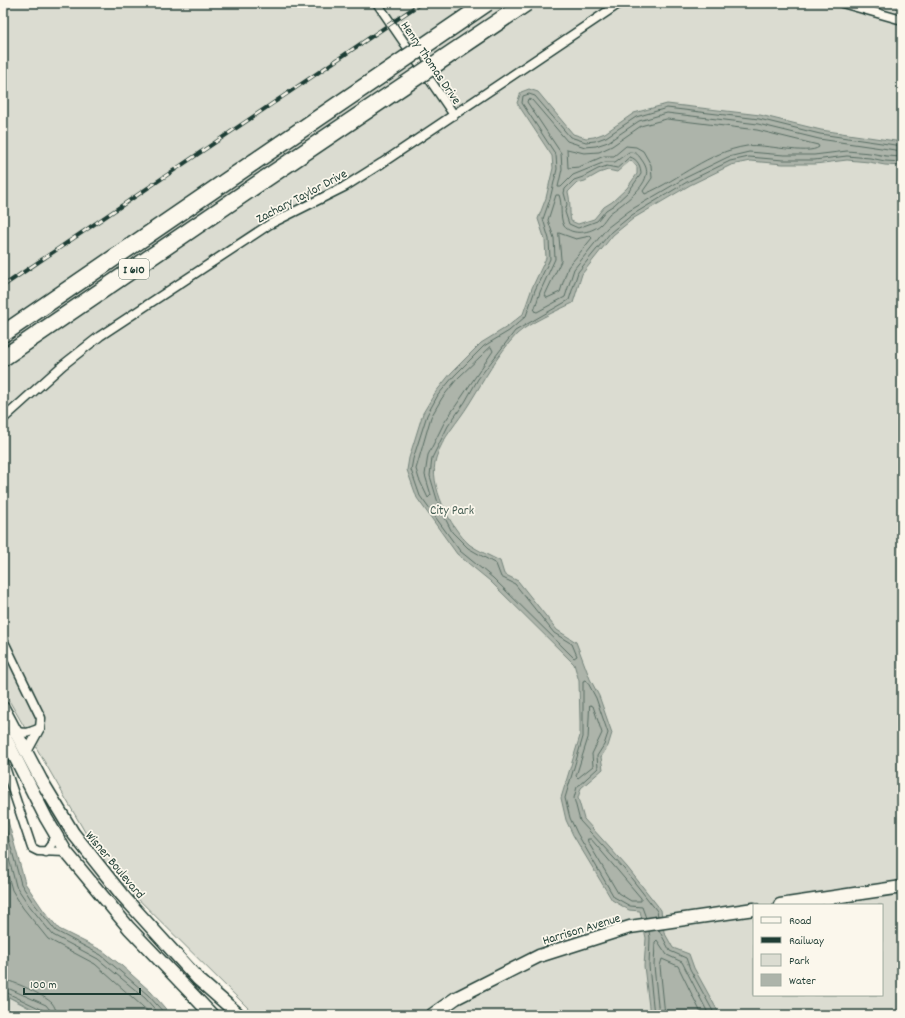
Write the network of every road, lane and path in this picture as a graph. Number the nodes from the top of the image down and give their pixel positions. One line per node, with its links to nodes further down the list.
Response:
1 (377, 3): 7 (street, Henry Thomas Drive)
2 (487, 3): 8 (highway, I 610, bridge)
3 (526, 3): 9 (highway, I 610, bridge)
4 (620, 3): 7 (street, Zachary Taylor Drive)
5 (842, 3): 6 (street)
6 (902, 20)
7 (454, 115): 10 (street, Zachary Taylor Drive)
8 (3, 334)
9 (3, 358)
10 (3, 419)
11 (3, 640): 13 (street)
12 (3, 708): 14 (street, Wisner Boulevard)
13 (40, 728): 14 (street); 16 (street)
14 (16, 731): 16 (street, Wisner Boulevard)
15 (3, 733): 18 (street)
16 (27, 752): 22 (street, Wisner Boulevard)
17 (3, 761): 19 (street)
18 (55, 834): 19 (street); 20 (street)
19 (46, 852): 20 (street)
20 (66, 852): 24 (street)
21 (902, 887): 23 (street)
22 (122, 895): 24 (street); 27 (street, Wisner Boulevard)
23 (787, 904)
24 (110, 905): 26 (street)
25 (753, 909): 28 (street, Harrison Avenue)
26 (212, 1015)
27 (239, 1015)
28 (432, 1015)

